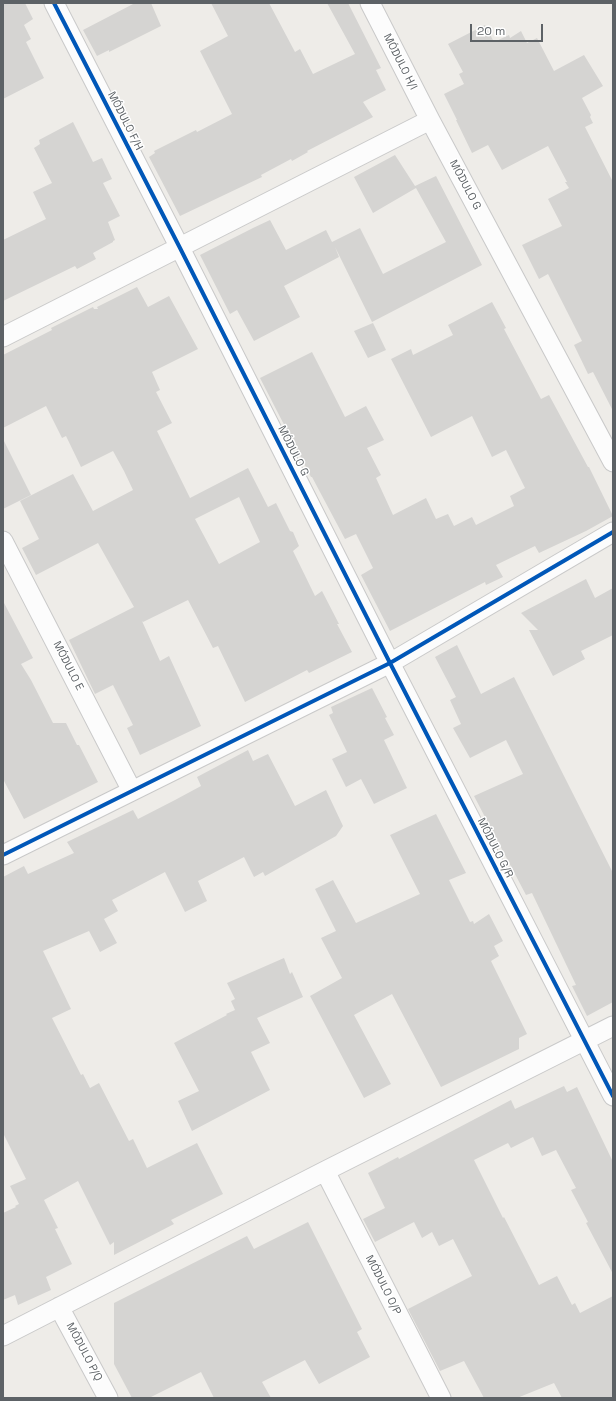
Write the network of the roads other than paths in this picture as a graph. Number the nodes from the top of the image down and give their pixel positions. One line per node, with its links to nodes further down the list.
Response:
1 (54, 3): 4 (street, MÓDULO F/H)
2 (370, 3): 3 (street, MÓDULO H/I)
3 (430, 120): 4 (street); 6 (street, MÓDULO G)
4 (180, 248): 5 (street); 9 (street, MÓDULO G)
5 (3, 337)
6 (613, 462)
7 (613, 532): 9 (street)
8 (3, 541): 10 (street, MÓDULO E)
9 (390, 663): 10 (street); 13 (street, MÓDULO G/R)
10 (132, 791): 11 (street)
11 (3, 855)
12 (613, 1026): 13 (street)
13 (585, 1040): 14 (street, MÓDULO G/R); 15 (street)
14 (613, 1096)
15 (325, 1171): 16 (street); 19 (street, MÓDULO O/P)
16 (60, 1307): 17 (street); 18 (street, MÓDULO P/Q)
17 (3, 1336)
18 (108, 1398)
19 (441, 1398)

